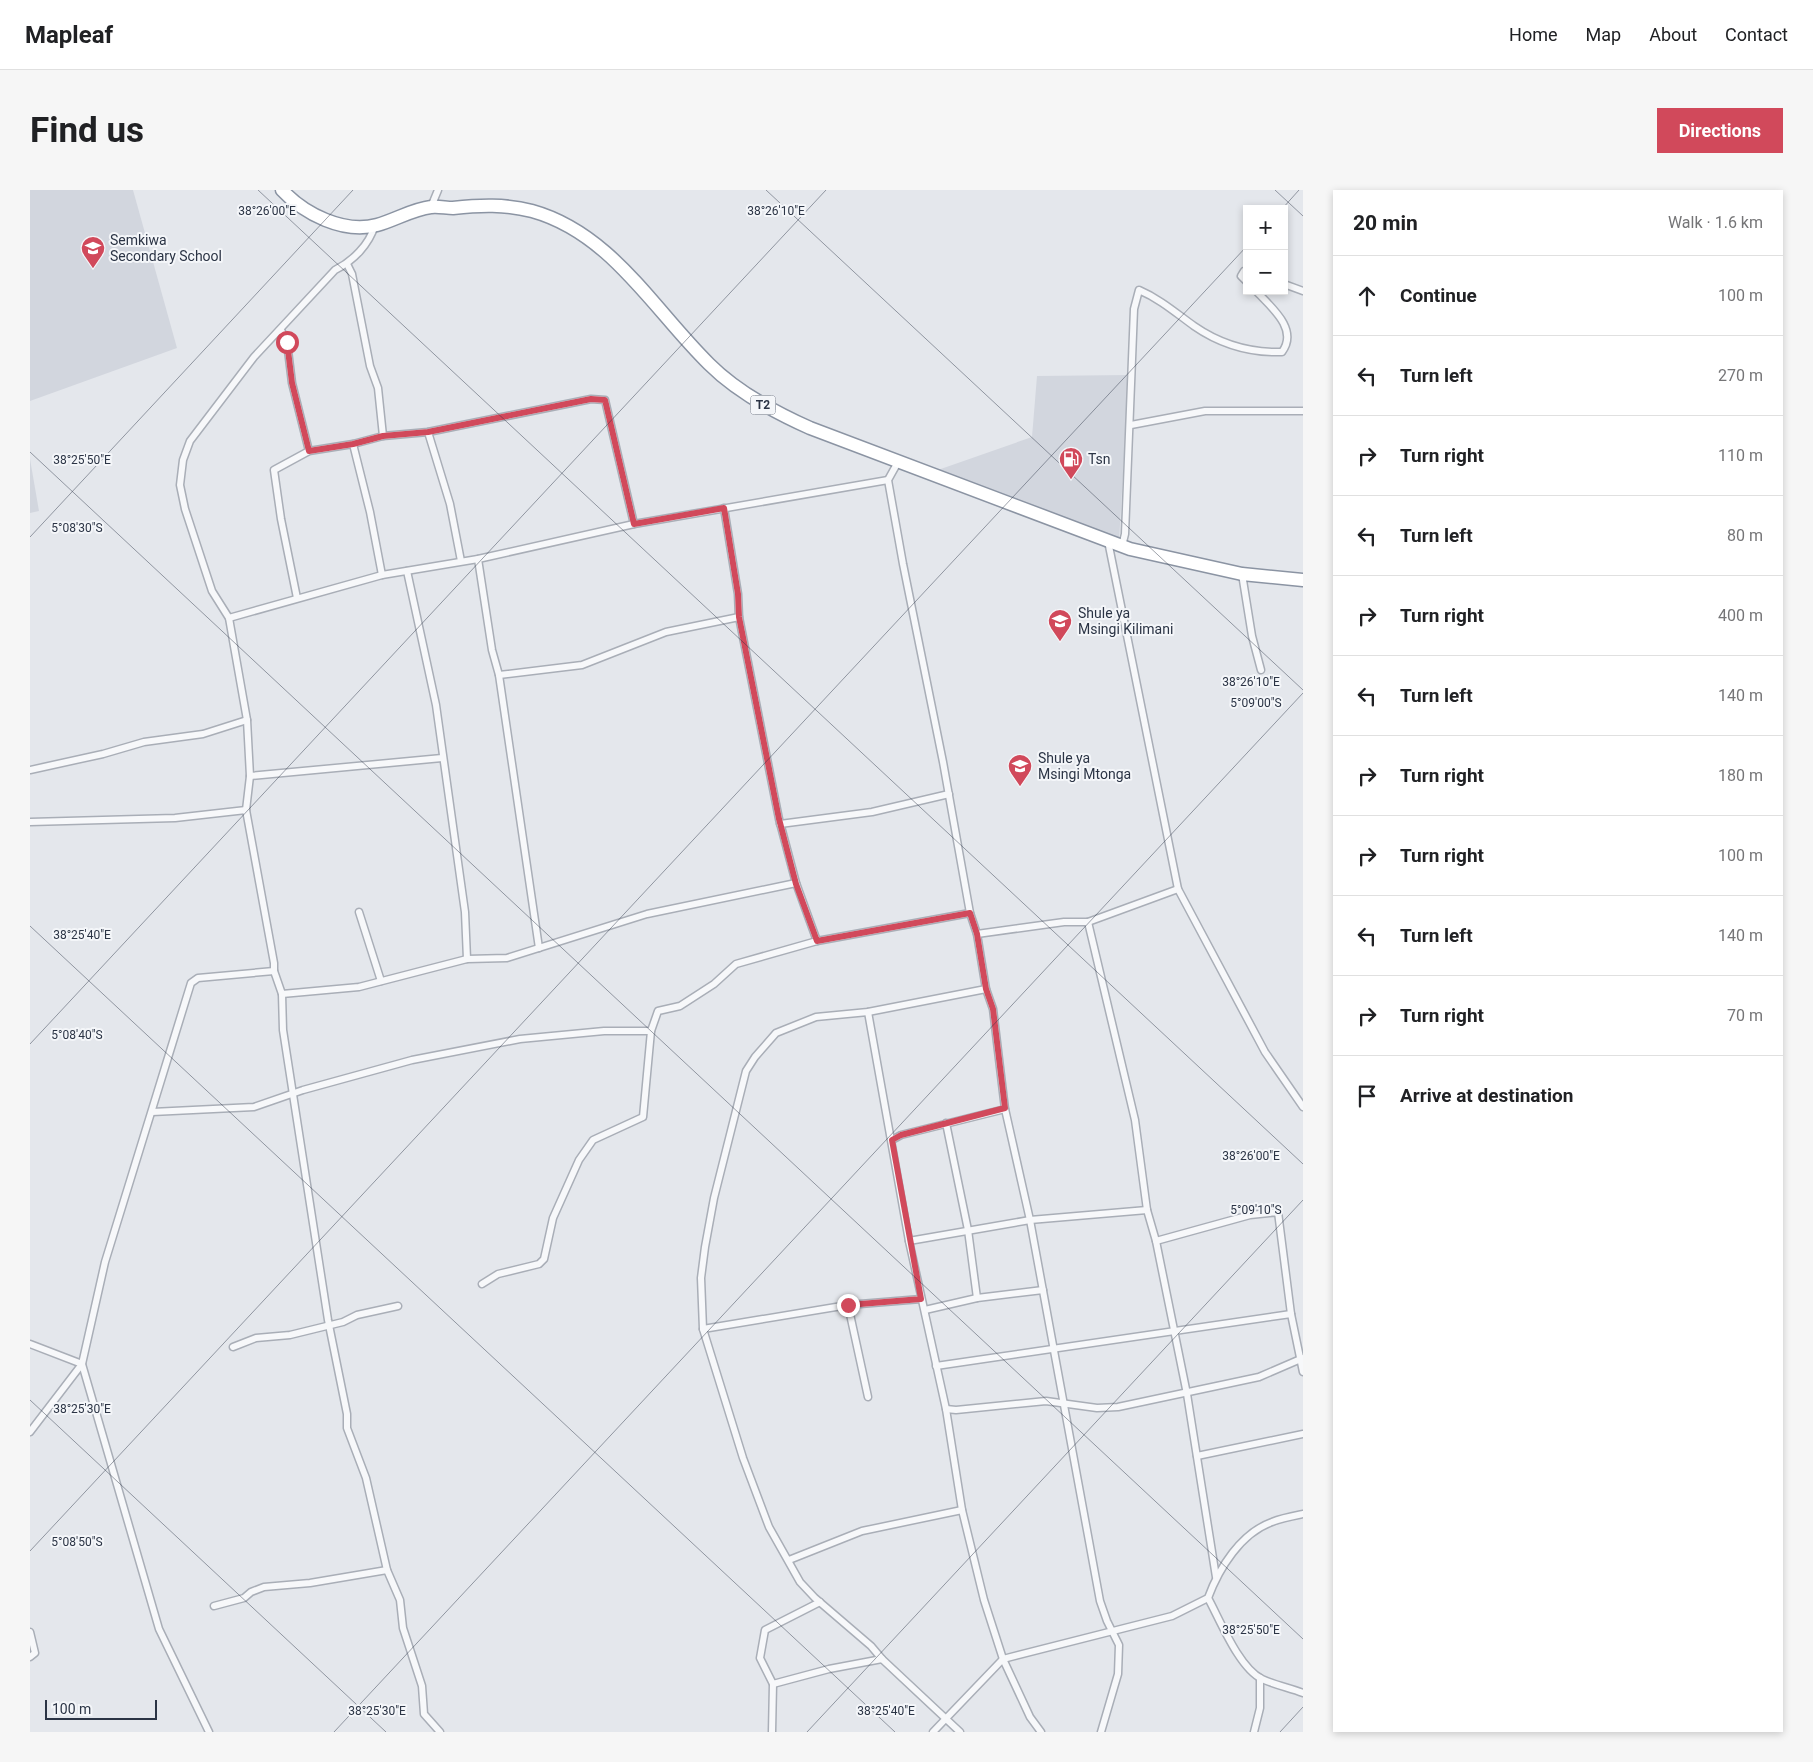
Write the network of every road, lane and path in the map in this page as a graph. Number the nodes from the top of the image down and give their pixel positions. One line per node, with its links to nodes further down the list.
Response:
1 (282, 190): 4 (highway, T2)
2 (438, 190): 3 (street)
3 (431, 207): 4 (highway, T2); 16 (highway, T2)
4 (375, 225): 5 (street)
5 (347, 264): 9 (street); 13 (street)
6 (1288, 285): 7 (street)
7 (1303, 291)
8 (1260, 295): 11 (street)
9 (281, 330): 15 (street); 30 (street)
10 (1303, 411): 11 (street)
11 (1130, 425): 21 (street)
12 (428, 432): 13 (street); 19 (street); 23 (street)
13 (383, 436): 14 (street)
14 (353, 444): 15 (street); 26 (street)
15 (309, 451): 28 (street)
16 (898, 462): 17 (street); 20 (highway, T2)
17 (888, 480): 18 (street); 37 (street)
18 (724, 508): 19 (street); 29 (street)
19 (634, 524): 22 (street)
20 (1108, 541): 21 (highway, T2); 42 (street)
21 (1122, 546): 25 (highway, T2)
22 (478, 559): 23 (street); 32 (street)
23 (462, 561): 24 (street)
24 (407, 571): 26 (street); 34 (street)
25 (1242, 574): 27 (highway, T2); 31 (street)
26 (382, 575): 28 (street)
27 (1303, 580)
28 (297, 598): 30 (street)
29 (739, 617): 32 (street); 40 (street)
30 (229, 618): 33 (street)
31 (1262, 670)
32 (499, 675): 48 (street)
33 (247, 720): 35 (street); 36 (street)
34 (442, 758): 36 (street); 49 (street)
35 (30, 770)
36 (250, 776): 38 (street)
37 (949, 794): 40 (street); 44 (street)
38 (246, 810): 39 (street); 50 (street)
39 (30, 822)
40 (780, 824): 41 (street)
41 (796, 884): 47 (street); 48 (street)
42 (1178, 889): 45 (street); 57 (street)
43 (359, 912): 51 (street)
44 (970, 913): 46 (street); 47 (street)
45 (1088, 922): 46 (street); 62 (street)
46 (977, 934): 52 (street)
47 (817, 941): 55 (street)
48 (539, 948): 49 (street)
49 (468, 959): 51 (street)
50 (274, 971): 53 (street); 59 (street)
51 (380, 981): 53 (street)
52 (986, 989): 54 (street); 58 (street)
53 (282, 994): 56 (street)
54 (868, 1012): 61 (street); 76 (street)
55 (652, 1031): 56 (street); 67 (street)
56 (292, 1095): 59 (street); 75 (street)
57 (1303, 1107)
58 (1005, 1108): 60 (street); 63 (street)
59 (152, 1112): 82 (street)
60 (946, 1124): 61 (street); 64 (street)
61 (892, 1140): 65 (street)
62 (1147, 1210): 63 (street); 66 (street)
63 (1030, 1220): 64 (street); 68 (street)
64 (968, 1230): 65 (street); 69 (street)
65 (909, 1241): 70 (street)
66 (1156, 1241): 74 (street); 77 (street)
67 (482, 1284)
68 (1043, 1290): 69 (street); 80 (street)
69 (977, 1298): 73 (street)
70 (921, 1299): 71 (street); 73 (street)
71 (848, 1305): 76 (street); 86 (street)
72 (398, 1306): 75 (street)
73 (925, 1310): 83 (street)
74 (1291, 1314): 77 (street); 81 (street)
75 (329, 1326): 79 (street); 95 (street)
76 (703, 1329): 94 (street)
77 (1173, 1331): 80 (street); 85 (street)
78 (30, 1344): 82 (street)
79 (232, 1347)
80 (1053, 1348): 83 (street); 87 (street)
81 (1301, 1359): 84 (street); 85 (street)
82 (82, 1364): 89 (street); 109 (street)
83 (936, 1366): 88 (street)
84 (1303, 1372)
85 (1187, 1394): 87 (street); 91 (street)
86 (868, 1397)
87 (1064, 1402): 88 (street); 100 (street)
88 (946, 1409): 92 (street)
89 (30, 1432)
90 (1303, 1434): 91 (street)
91 (1197, 1456): 96 (street)
92 (962, 1510): 94 (street); 103 (street)
93 (1303, 1514): 96 (street)
94 (789, 1560): 98 (street)
95 (387, 1570): 99 (street); 110 (street)
96 (1216, 1577): 97 (street)
97 (1208, 1598): 100 (street); 105 (street)
98 (820, 1602): 104 (street); 106 (street)
99 (214, 1606)
100 (1114, 1631): 103 (street); 115 (street)
101 (30, 1632): 102 (street)
102 (30, 1657)
103 (1003, 1659): 108 (street); 114 (street)
104 (882, 1660): 106 (street); 108 (street)
105 (1260, 1678): 107 (street); 116 (street)
106 (773, 1684): 111 (street)
107 (1303, 1693)
108 (945, 1716): 112 (street); 113 (street)
109 (209, 1732)
110 (440, 1732)
111 (772, 1732)
112 (932, 1732)
113 (960, 1732)
114 (1041, 1732)
115 (1101, 1732)
116 (1254, 1732)

